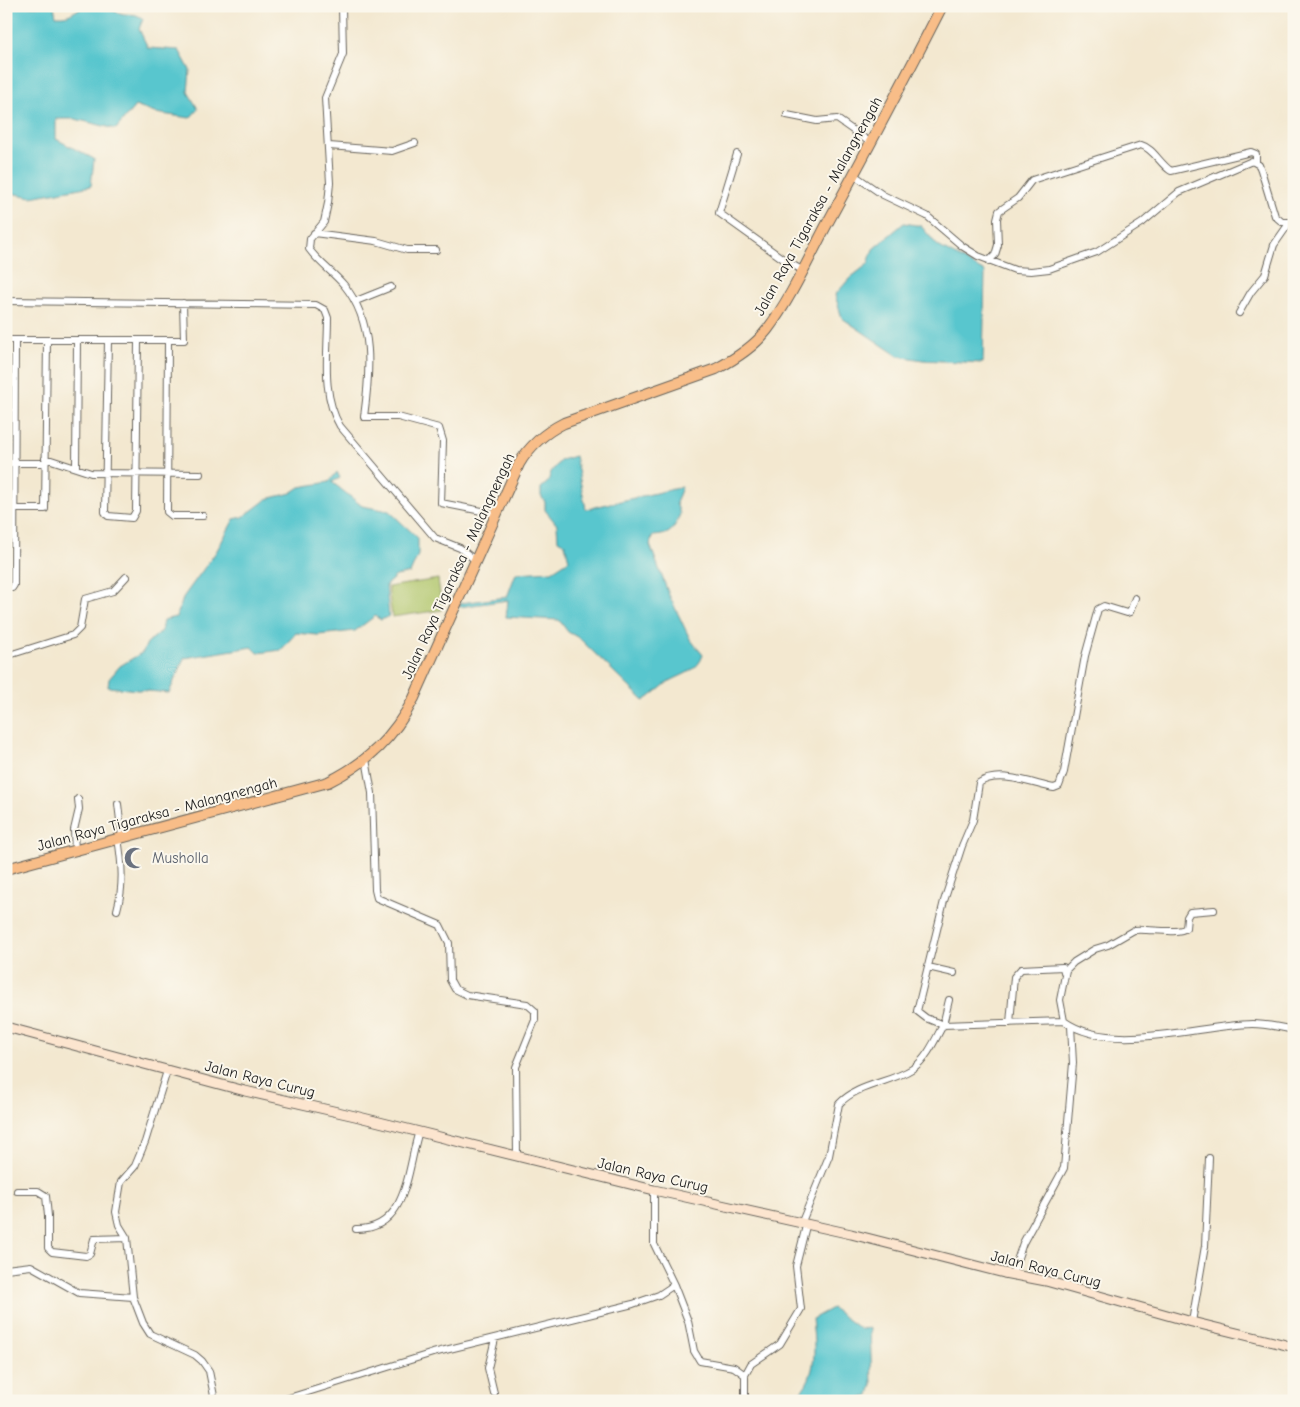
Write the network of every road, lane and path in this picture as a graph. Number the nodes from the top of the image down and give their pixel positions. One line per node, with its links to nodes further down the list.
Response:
1 (342, 6): 6 (street)
2 (942, 6): 5 (main road, Jalan Raya Tigaraksa - Malangnengah)
3 (788, 116): 5 (street)
4 (415, 143): 6 (street)
5 (871, 143): 9 (main road, Jalan Raya Tigaraksa - Malangnengah)
6 (328, 146): 11 (street)
7 (737, 154): 14 (street)
8 (1256, 162): 10 (street); 13 (street); 13 (street)
9 (854, 175): 13 (street); 14 (main road, Jalan Raya Tigaraksa - Malangnengah)
10 (1292, 222): 19 (street)
11 (314, 233): 12 (street); 17 (street)
12 (436, 250)
13 (989, 261)
14 (802, 270): 36 (main road, Jalan Raya Tigaraksa - Malangnengah)
15 (392, 287): 17 (street)
16 (6, 301): 18 (street)
17 (356, 301): 36 (street)
18 (183, 303): 26 (street); 38 (street)
19 (1239, 313)
20 (6, 340): 21 (street)
21 (15, 340): 22 (street); 28 (street)
22 (47, 340): 23 (street); 27 (street)
23 (77, 340): 24 (street); 30 (street)
24 (108, 340): 25 (street); 31 (street)
25 (138, 340): 26 (street); 32 (street)
26 (168, 341): 33 (street)
27 (45, 460): 28 (street); 30 (street); 35 (street)
28 (14, 462): 29 (street); 35 (street)
29 (6, 463)
30 (76, 468): 31 (street)
31 (106, 473): 32 (street); 32 (street)
32 (136, 474): 33 (street)
33 (168, 474): 34 (street); 37 (street)
34 (200, 474)
35 (14, 509): 40 (street)
36 (496, 514): 38 (main road, Jalan Raya Tigaraksa - Malangnengah)
37 (203, 516)
38 (476, 561): 43 (main road, Jalan Raya Tigaraksa - Malangnengah)
39 (126, 577): 42 (street)
40 (6, 588)
41 (1136, 598): 51 (street)
42 (6, 656)
43 (366, 759): 46 (main road, Jalan Raya Tigaraksa - Malangnengah); 63 (street)
44 (78, 799): 47 (street)
45 (118, 804): 46 (street)
46 (120, 838): 47 (main road, Jalan Raya Tigaraksa - Malangnengah); 49 (street)
47 (75, 852): 48 (main road, Jalan Raya Tigaraksa - Malangnengah)
48 (6, 869)
49 (117, 910)
50 (1214, 910): 52 (street)
51 (928, 967): 53 (street); 57 (street)
52 (1064, 972): 55 (street); 56 (street)
53 (954, 973)
54 (949, 1000): 57 (street)
55 (1064, 1021): 56 (street); 58 (street)
56 (1010, 1023): 57 (street)
57 (943, 1025): 67 (street)
58 (1071, 1026): 60 (street); 71 (street)
59 (6, 1027): 61 (street, Jalan Raya Curug)
60 (1294, 1030)
61 (166, 1071): 62 (street, Jalan Raya Curug); 69 (street)
62 (419, 1131): 63 (street, Jalan Raya Curug); 68 (street)
63 (516, 1155): 66 (street, Jalan Raya Curug)
64 (1209, 1158): 74 (street)
65 (17, 1190): 69 (street)
66 (654, 1190): 67 (street, Jalan Raya Curug); 72 (street)
67 (804, 1225): 71 (street, Jalan Raya Curug); 77 (street)
68 (356, 1229)
69 (127, 1238): 73 (street)
70 (6, 1268): 73 (street)
71 (1012, 1275): 74 (street, Jalan Raya Curug)
72 (674, 1284): 75 (street); 77 (street)
73 (133, 1297): 79 (street)
74 (1192, 1322): 76 (street, Jalan Raya Curug)
75 (495, 1339): 78 (street); 80 (street)
76 (1294, 1347)
77 (745, 1375): 81 (street)
78 (494, 1393)
79 (215, 1401)
80 (279, 1401)
81 (745, 1401)

